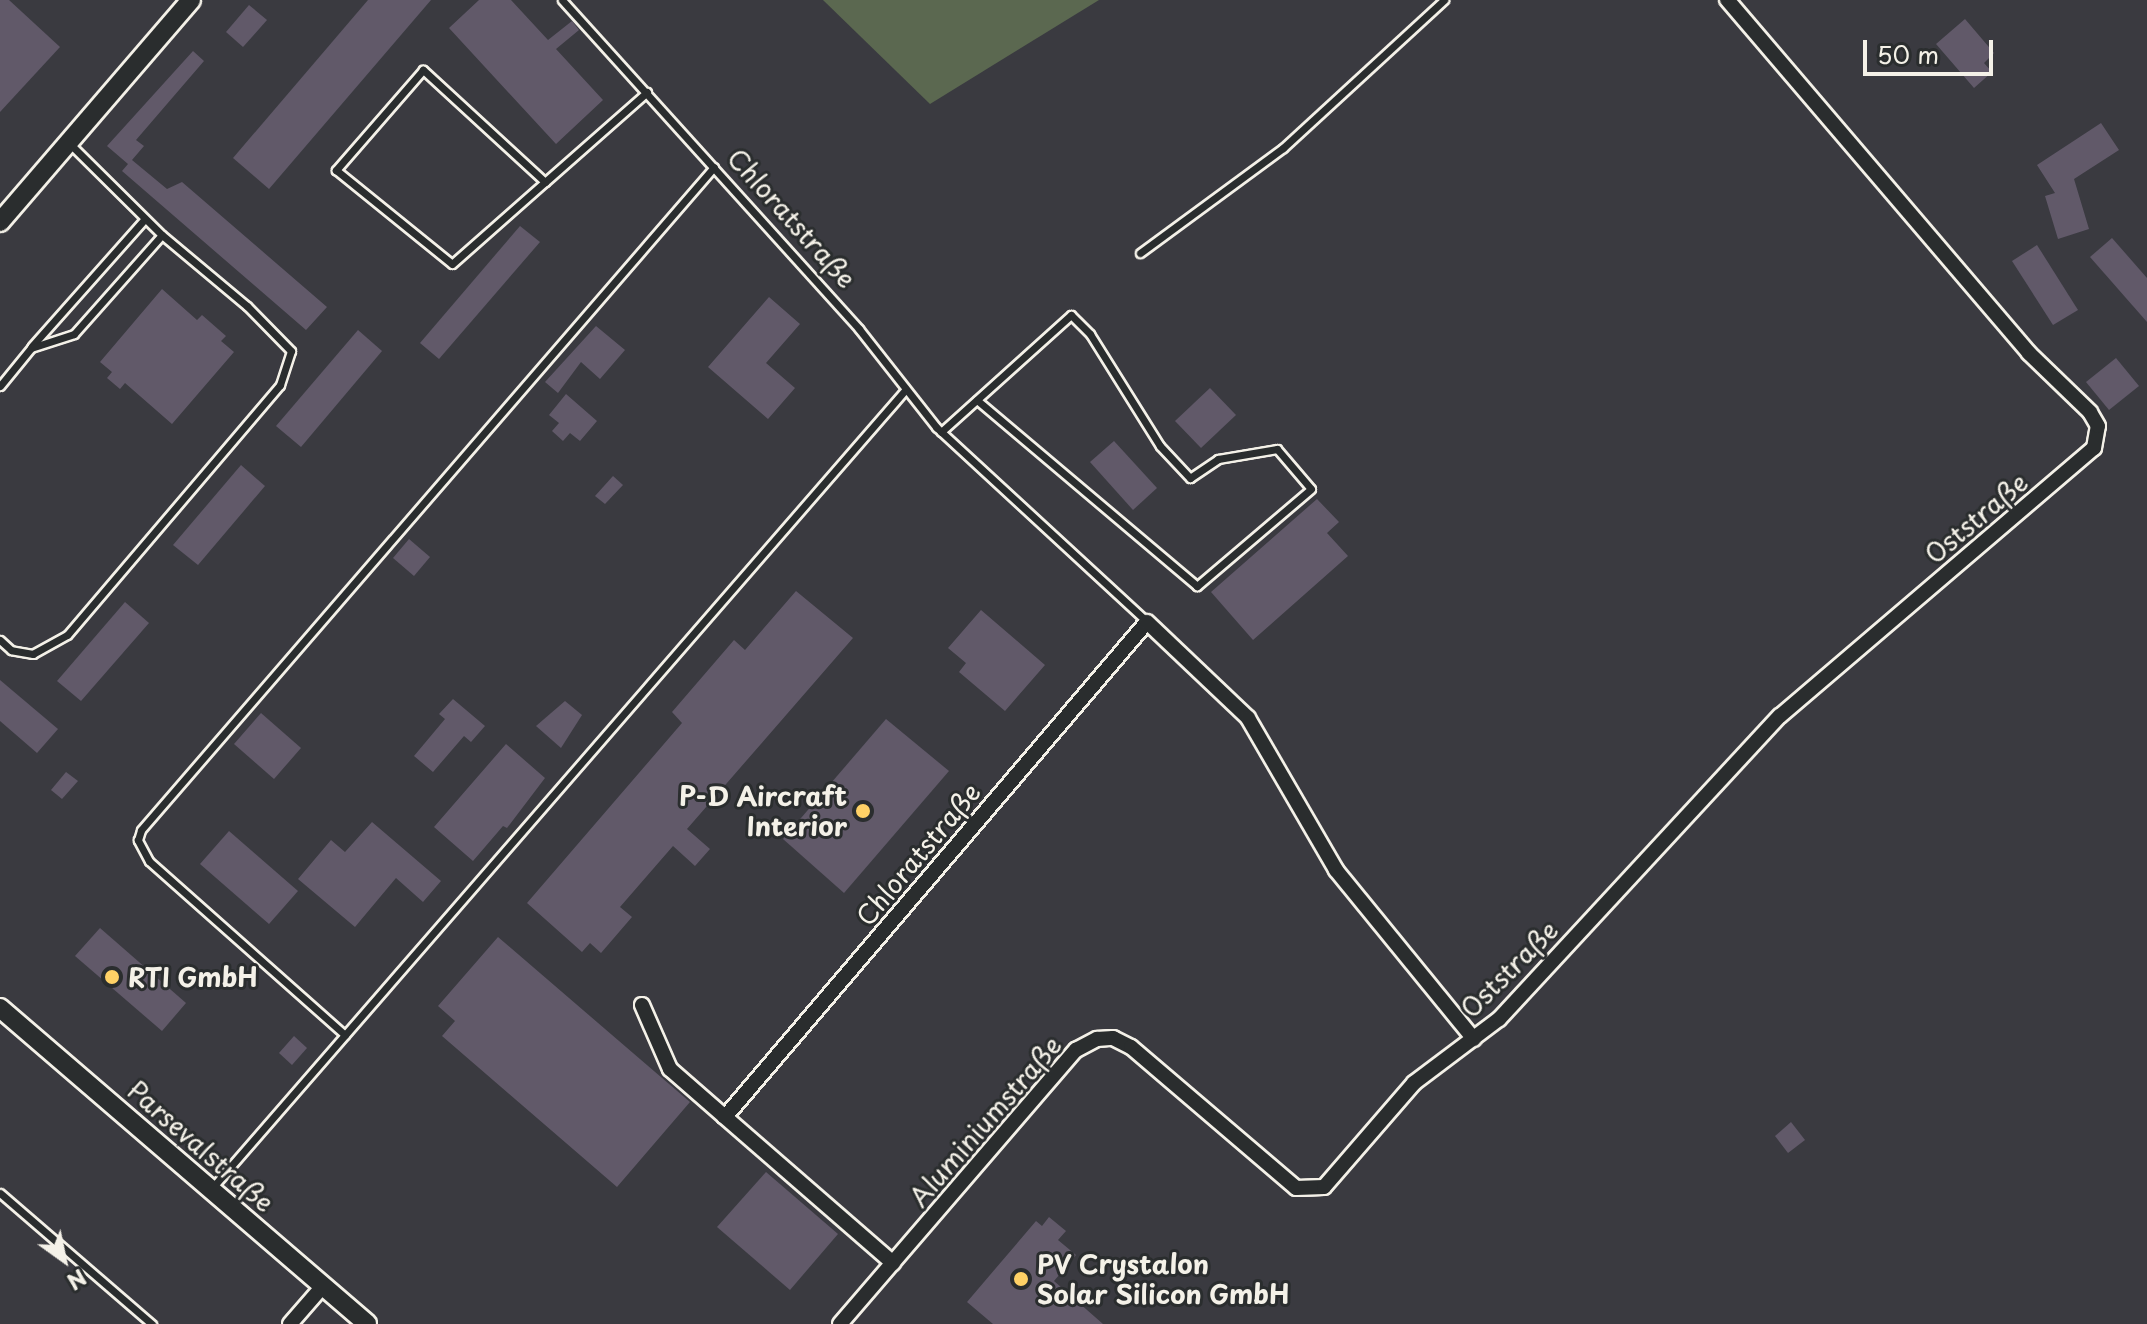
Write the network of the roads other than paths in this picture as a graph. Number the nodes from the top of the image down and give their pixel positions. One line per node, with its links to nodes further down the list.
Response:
1 (191, 0): 6 (street)
2 (562, 0): 5 (lane, Chloratstraße)
3 (1444, 0): 12 (lane)
4 (1727, 0): 23 (street, Oststraße)
5 (647, 92): 7 (lane, Chloratstraße); 8 (lane)
6 (69, 142): 9 (lane); 10 (street)
7 (714, 167): 15 (lane, Chloratstraße); 22 (lane)
8 (545, 182): 8 (lane)
9 (144, 220): 11 (lane); 13 (lane)
10 (0, 222)
11 (162, 235): 13 (lane); 19 (lane)
12 (1140, 253)
13 (31, 348): 14 (lane)
14 (0, 386)
15 (906, 389): 17 (lane, Chloratstraße); 22 (lane)
16 (977, 400): 16 (lane); 17 (lane)
17 (941, 432): 18 (lane, Chloratstraße)
18 (1147, 622): 23 (street, Chloratstraße); 24 (street, Chloratstraße)
19 (0, 640)
20 (642, 1005): 24 (street)
21 (0, 1008): 25 (street, Parsevalstraße)
22 (345, 1035): 25 (lane)
23 (1474, 1039): 27 (street, Aluminiumstraße)
24 (725, 1117): 27 (street)
25 (211, 1189): 28 (street, Parsevalstraße)
26 (0, 1193): 29 (lane)
27 (893, 1263): 32 (street, Aluminiumstraße)
28 (323, 1286): 30 (street); 31 (street, Parsevalstraße)
29 (152, 1324)
30 (290, 1324)
31 (367, 1324)
32 (840, 1324)

